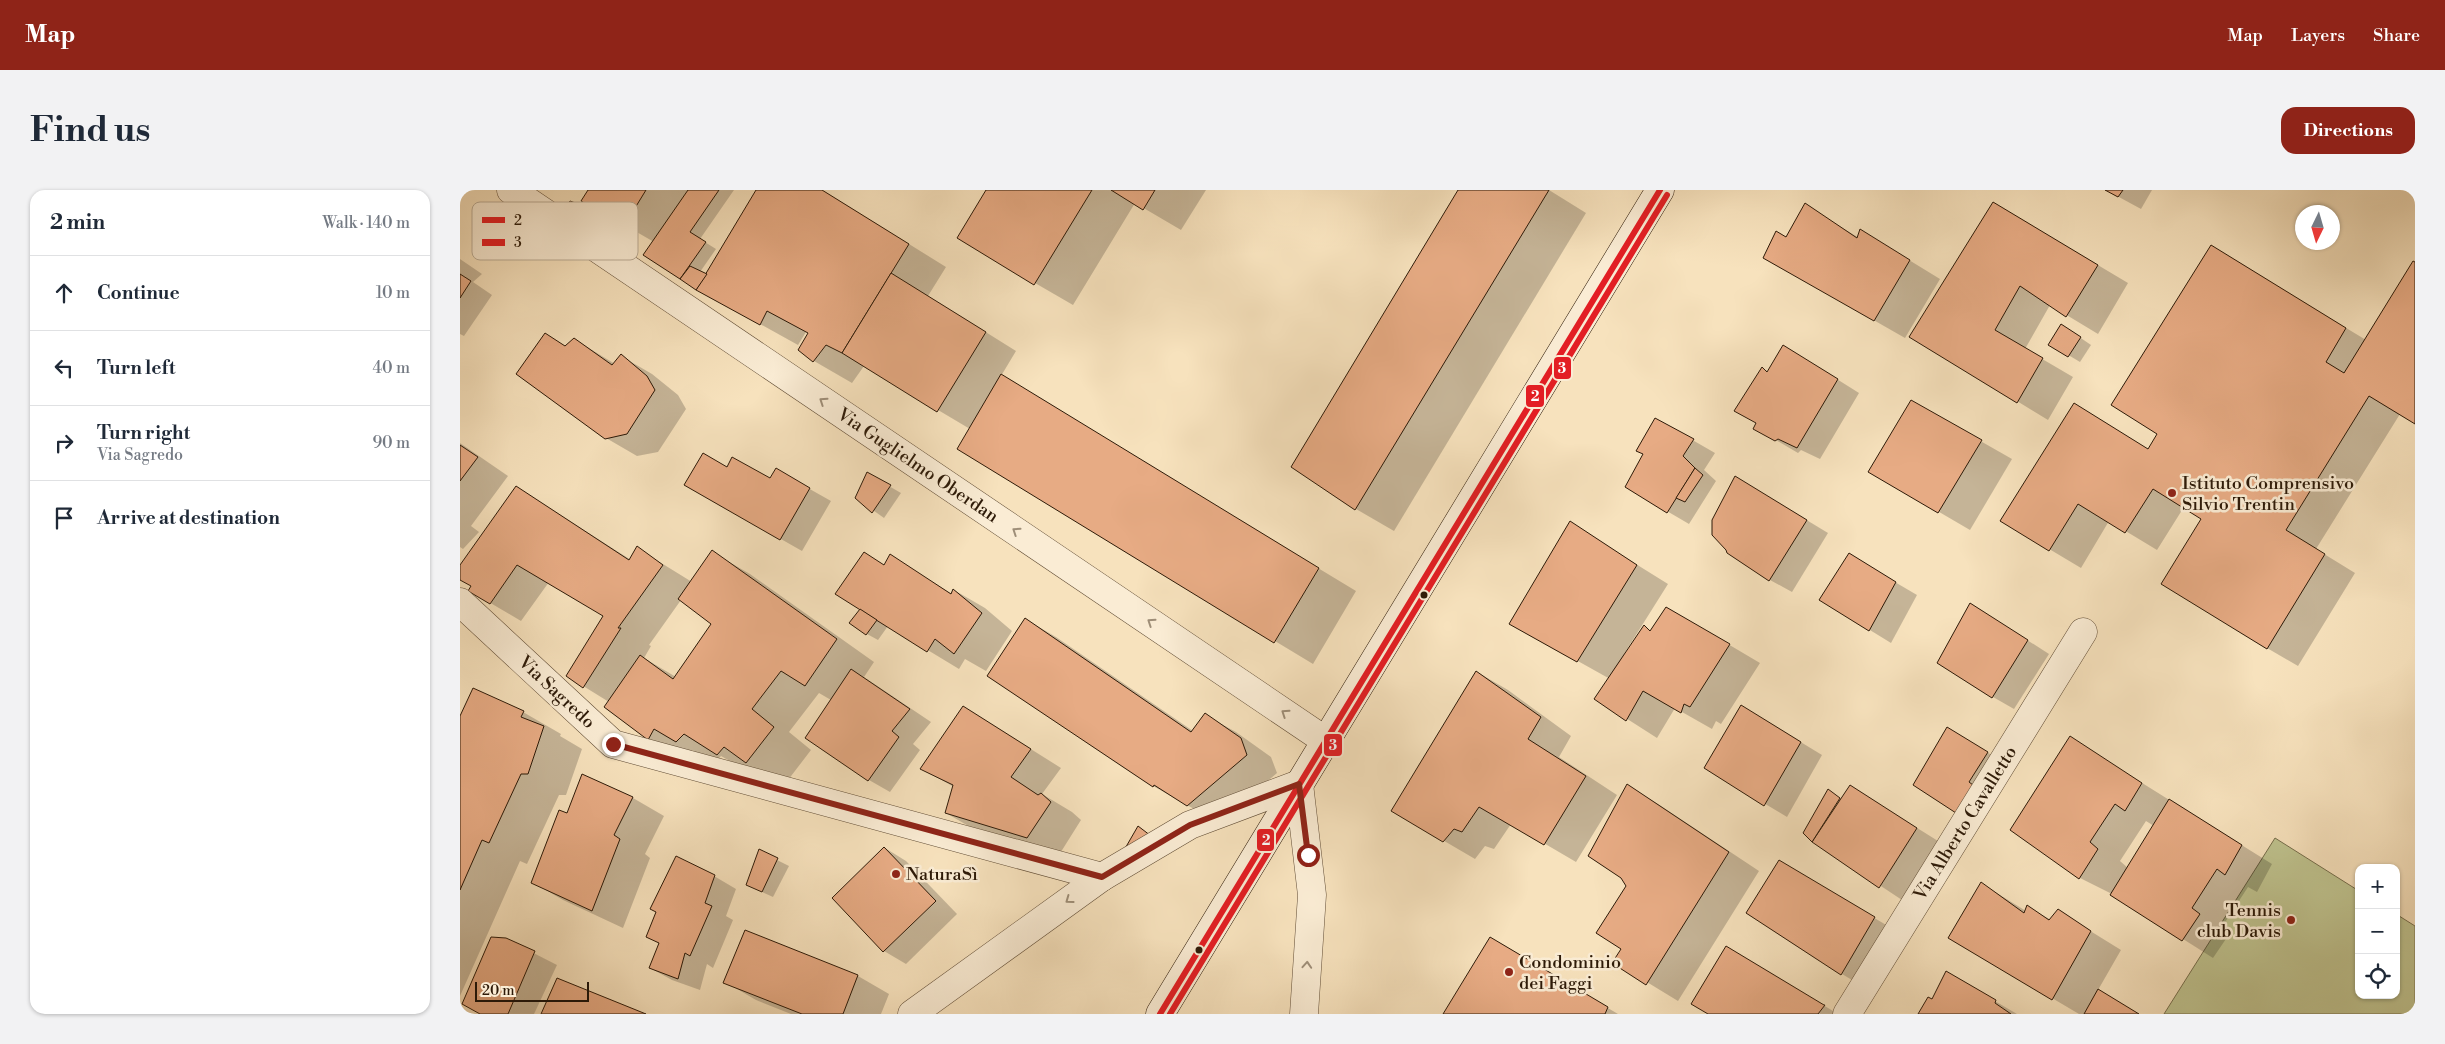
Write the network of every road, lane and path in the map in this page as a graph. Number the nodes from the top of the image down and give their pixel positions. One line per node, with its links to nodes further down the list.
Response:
1 (511, 190): 3 (street, Via Guglielmo Oberdan, one-way to 1)
2 (1660, 190): 7 (street)
3 (529, 202)
4 (615, 260): 7 (street, Via Guglielmo Oberdan, one-way to 4)
5 (460, 602): 9 (street, Via Sagredo)
6 (2083, 632): 13 (street, Via Alberto Cavalletto)
7 (1326, 741): 8 (street)
8 (1299, 784): 9 (street); 11 (street); 12 (street, one-way to 8)
9 (1102, 877): 10 (street, one-way to 10)
10 (912, 1014)
11 (1160, 1014)
12 (1304, 1014)
13 (1847, 1014)

